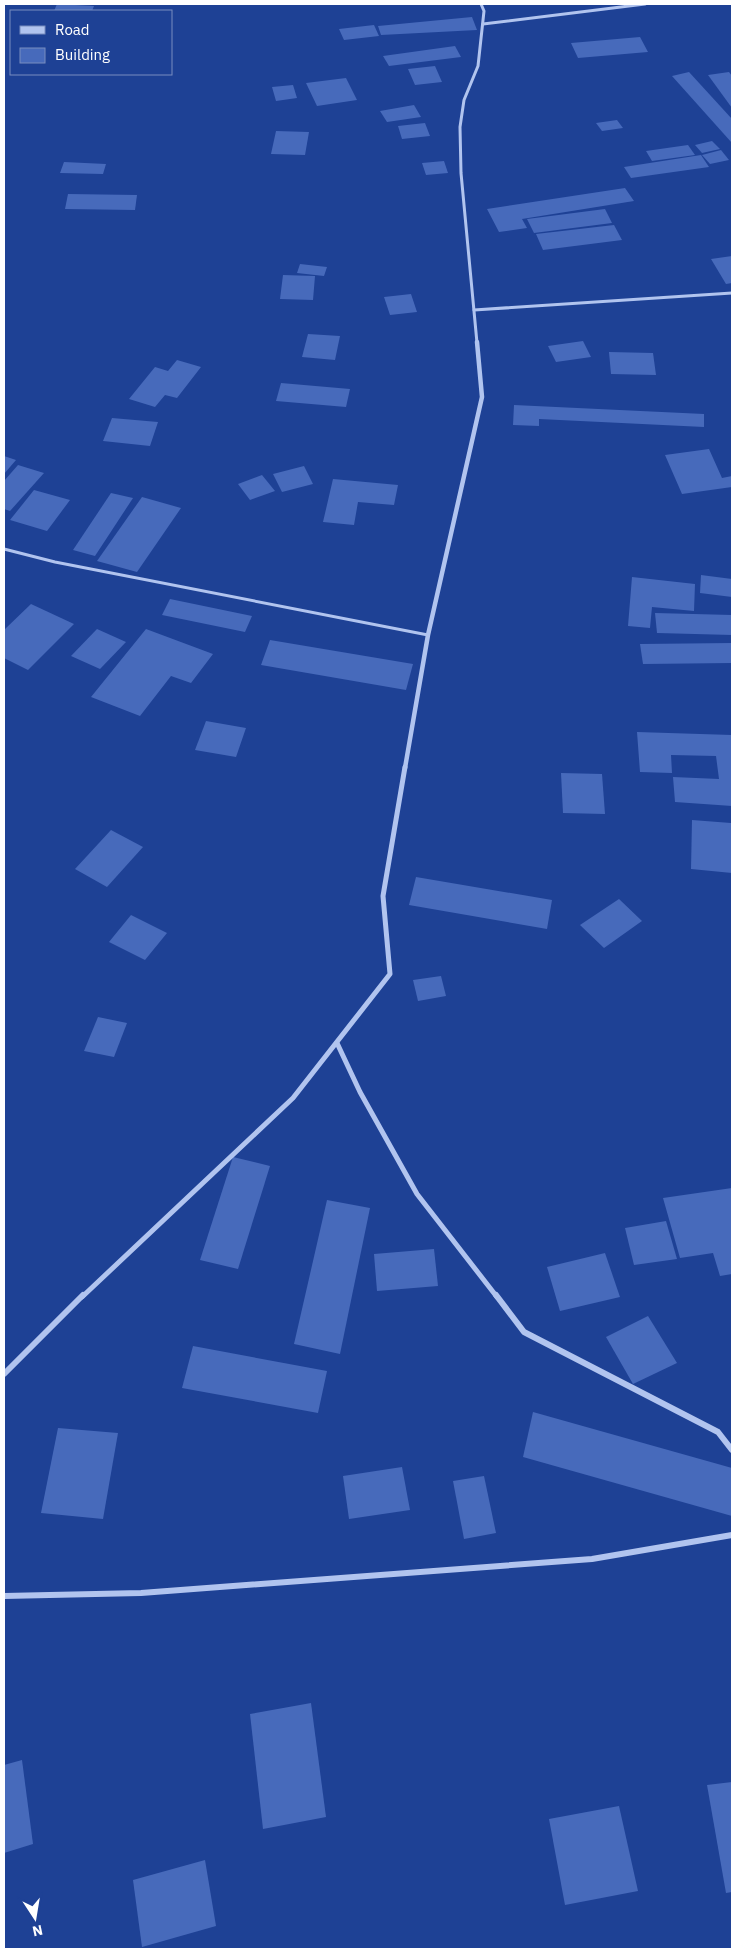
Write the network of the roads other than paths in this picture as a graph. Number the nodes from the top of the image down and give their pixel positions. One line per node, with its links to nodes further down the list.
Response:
1 (481, 4): 3 (street)
2 (645, 4): 3 (street)
3 (483, 24): 5 (street)
4 (732, 293): 5 (street)
5 (474, 310): 7 (street)
6 (4, 548): 7 (lane)
7 (428, 635): 8 (street)
8 (337, 1043): 9 (street); 10 (street)
9 (4, 1374)
10 (732, 1450)
11 (732, 1535): 12 (street)
12 (4, 1596)

